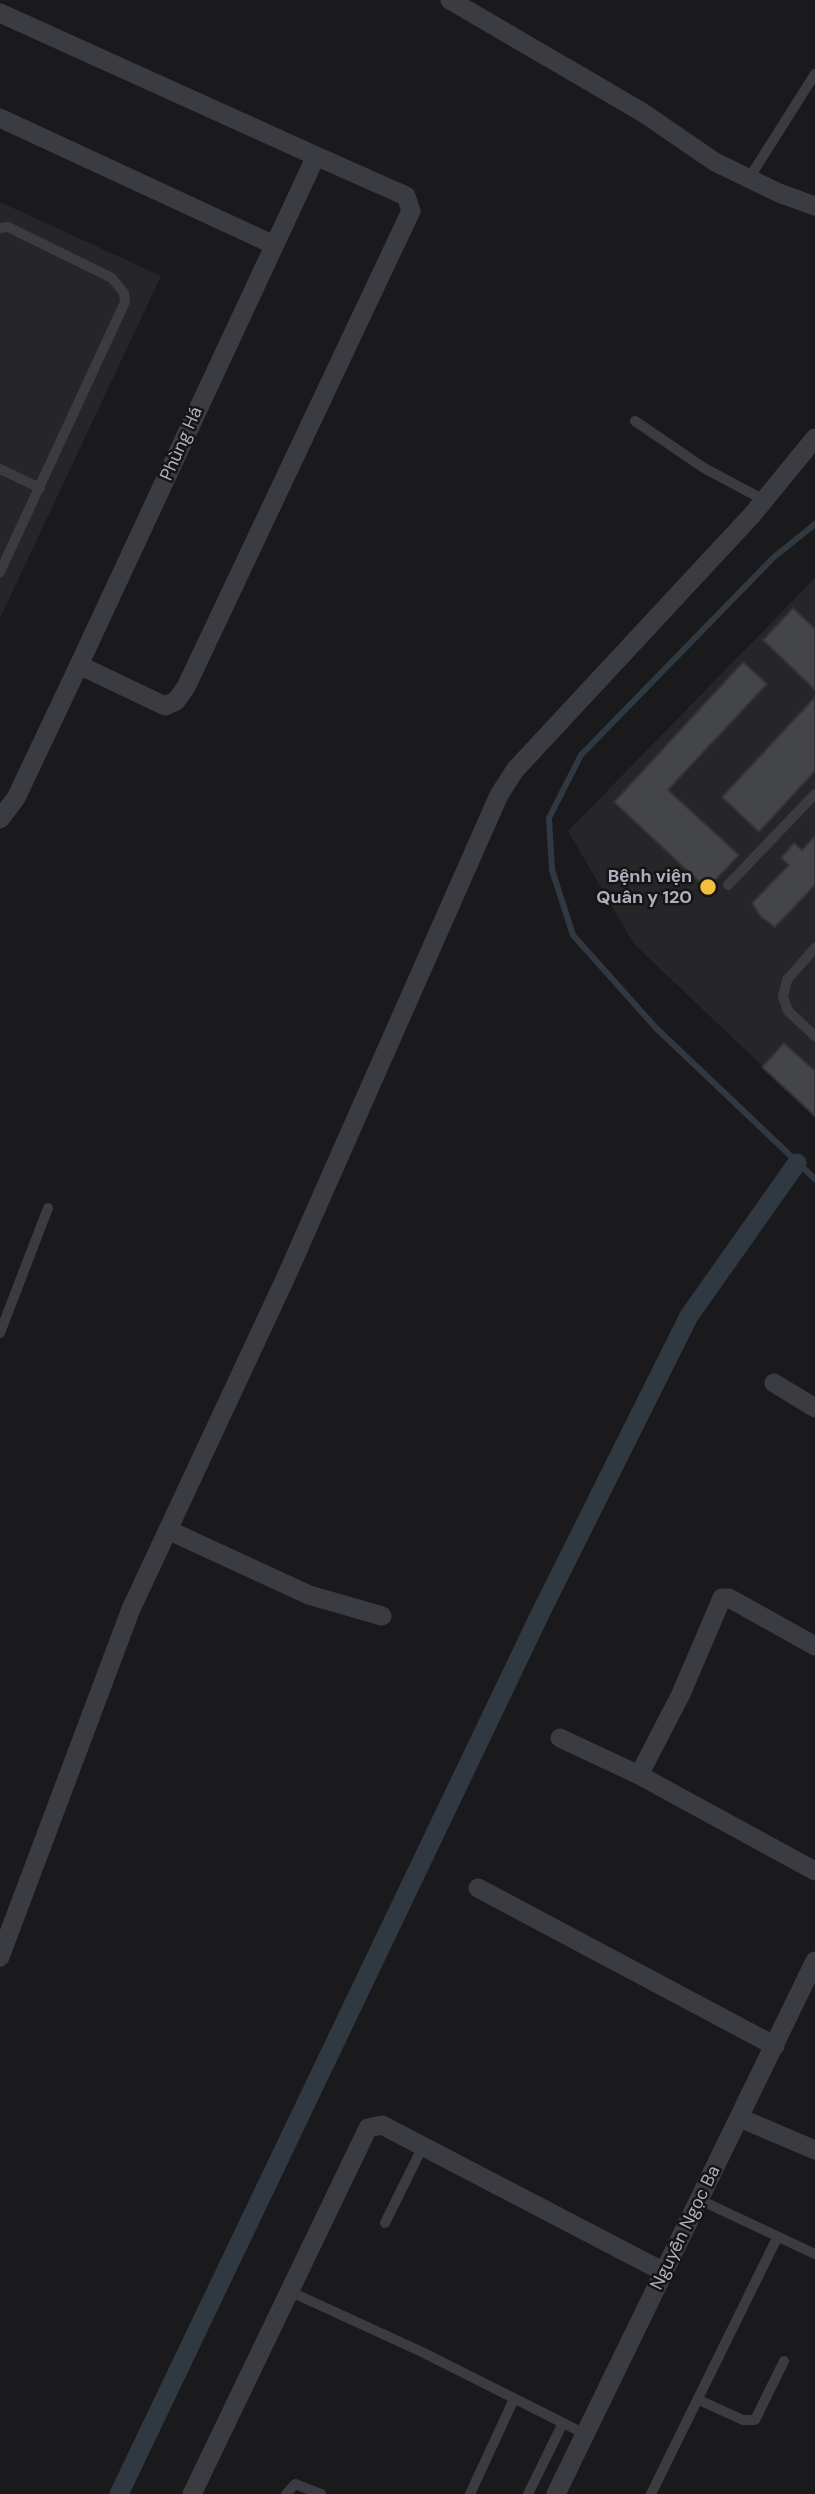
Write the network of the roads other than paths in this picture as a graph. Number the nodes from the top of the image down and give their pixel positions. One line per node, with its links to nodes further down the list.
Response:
1 (455, 1): 6 (street)
2 (0, 13): 5 (street)
3 (815, 75): 6 (lane)
4 (0, 118): 9 (street)
5 (316, 156): 9 (street, Phùng Há); 16 (street)
6 (748, 180): 7 (street)
7 (815, 206)
8 (0, 228): 13 (lane)
9 (272, 244): 16 (street, Phùng Há)
10 (635, 421): 14 (lane)
11 (815, 439): 14 (street)
12 (0, 469): 13 (lane)
13 (40, 488): 15 (lane)
14 (764, 500): 26 (street)
15 (0, 572)
16 (79, 665): 18 (street, Phùng Há)
17 (815, 792): 19 (lane)
18 (0, 819)
19 (729, 885)
20 (815, 948): 21 (lane)
21 (815, 1036)
22 (48, 1208): 23 (lane)
23 (0, 1333)
24 (774, 1382): 25 (street)
25 (815, 1408)
26 (176, 1533): 27 (street); 28 (street); 34 (street)
27 (283, 1573)
28 (382, 1616)
29 (815, 1646): 31 (street)
30 (560, 1738): 31 (street)
31 (639, 1775): 32 (street)
32 (815, 1871)
33 (478, 1888): 36 (street)
34 (0, 1957)
35 (815, 1961): 36 (street, Nguyễn Ngọc Ba)
36 (775, 2046): 37 (street, Nguyễn Ngọc Ba)
37 (740, 2118): 39 (street); 40 (street, Nguyễn Ngọc Ba)
38 (423, 2146): 41 (lane); 44 (street); 45 (street)
39 (815, 2150)
40 (699, 2200): 42 (lane); 44 (street, Nguyễn Ngọc Ba)
41 (385, 2223)
42 (777, 2238): 43 (lane); 48 (lane)
43 (815, 2254)
44 (664, 2272): 50 (street, Nguyễn Ngọc Ba)
45 (289, 2291): 47 (lane); 51 (street)
46 (783, 2361): 48 (lane)
47 (514, 2399): 49 (lane); 54 (lane)
48 (699, 2400): 57 (lane)
49 (563, 2423): 50 (lane); 55 (lane)
50 (586, 2434): 56 (street, Nguyễn Ngọc Ba)
51 (192, 2494)
52 (286, 2494): 53 (lane)
53 (321, 2494)
54 (470, 2494)
55 (528, 2494)
56 (556, 2494)
57 (651, 2494)

